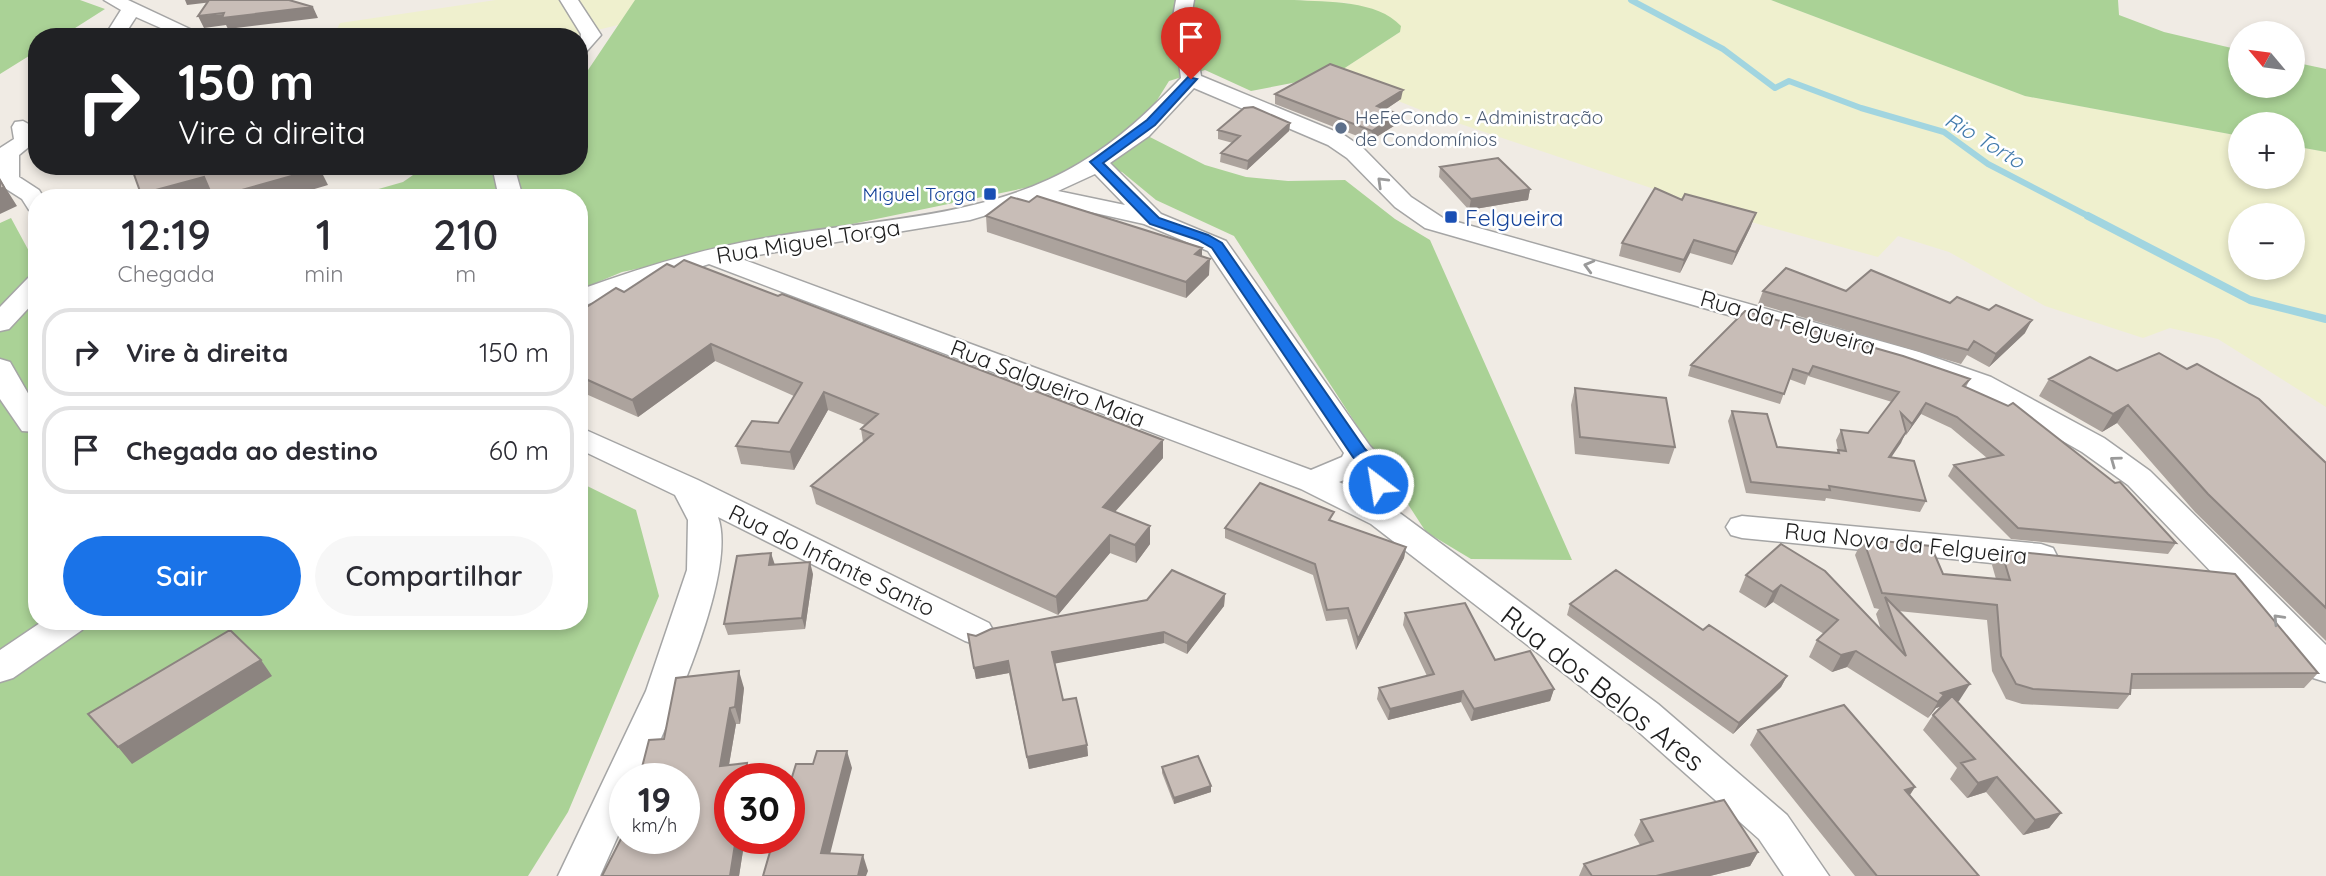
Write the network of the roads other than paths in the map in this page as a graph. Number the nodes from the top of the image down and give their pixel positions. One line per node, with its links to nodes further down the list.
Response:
1 (113, 0): 4 (street)
2 (569, 0): 7 (street)
3 (1185, 0): 8 (street)
4 (132, 8): 5 (street); 6 (street)
5 (119, 28)
6 (178, 28)
7 (587, 28)
8 (1191, 79): 12 (street, Rua Miguel Torga); 30 (street, Rua da Felgueira, one-way to 8)
9 (28, 124): 11 (street)
10 (28, 130): 13 (street)
11 (0, 142)
12 (1096, 162): 14 (street, Rua Miguel Torga); 15 (street)
13 (28, 193)
14 (1040, 194): 15 (street); 16 (street, Rua Miguel Torga)
15 (1155, 221): 23 (street)
16 (710, 256): 18 (street, Rua Miguel Torga); 24 (street, Rua Salgueiro Maia)
17 (28, 293): 19 (street)
18 (588, 296)
19 (0, 323)
20 (0, 368): 21 (street)
21 (28, 418)
22 (588, 441): 25 (street, Rua do Infante Santo)
23 (1359, 453): 24 (street); 26 (street)
24 (1312, 482): 26 (street, Rua Salgueiro Maia)
25 (687, 488): 32 (street, Rua do Infante Santo); 35 (street)
26 (1382, 516): 36 (street, Rua dos Belos Ares)
27 (1742, 527): 28 (street, Rua Nova da Felgueira)
28 (2074, 560)
29 (2182, 570): 30 (street)
30 (2236, 576): 34 (street, Rua da Felgueira, one-way to 30)
31 (57, 630): 33 (street)
32 (977, 632)
33 (0, 668)
34 (2326, 668)
35 (579, 876)
36 (1808, 876)

